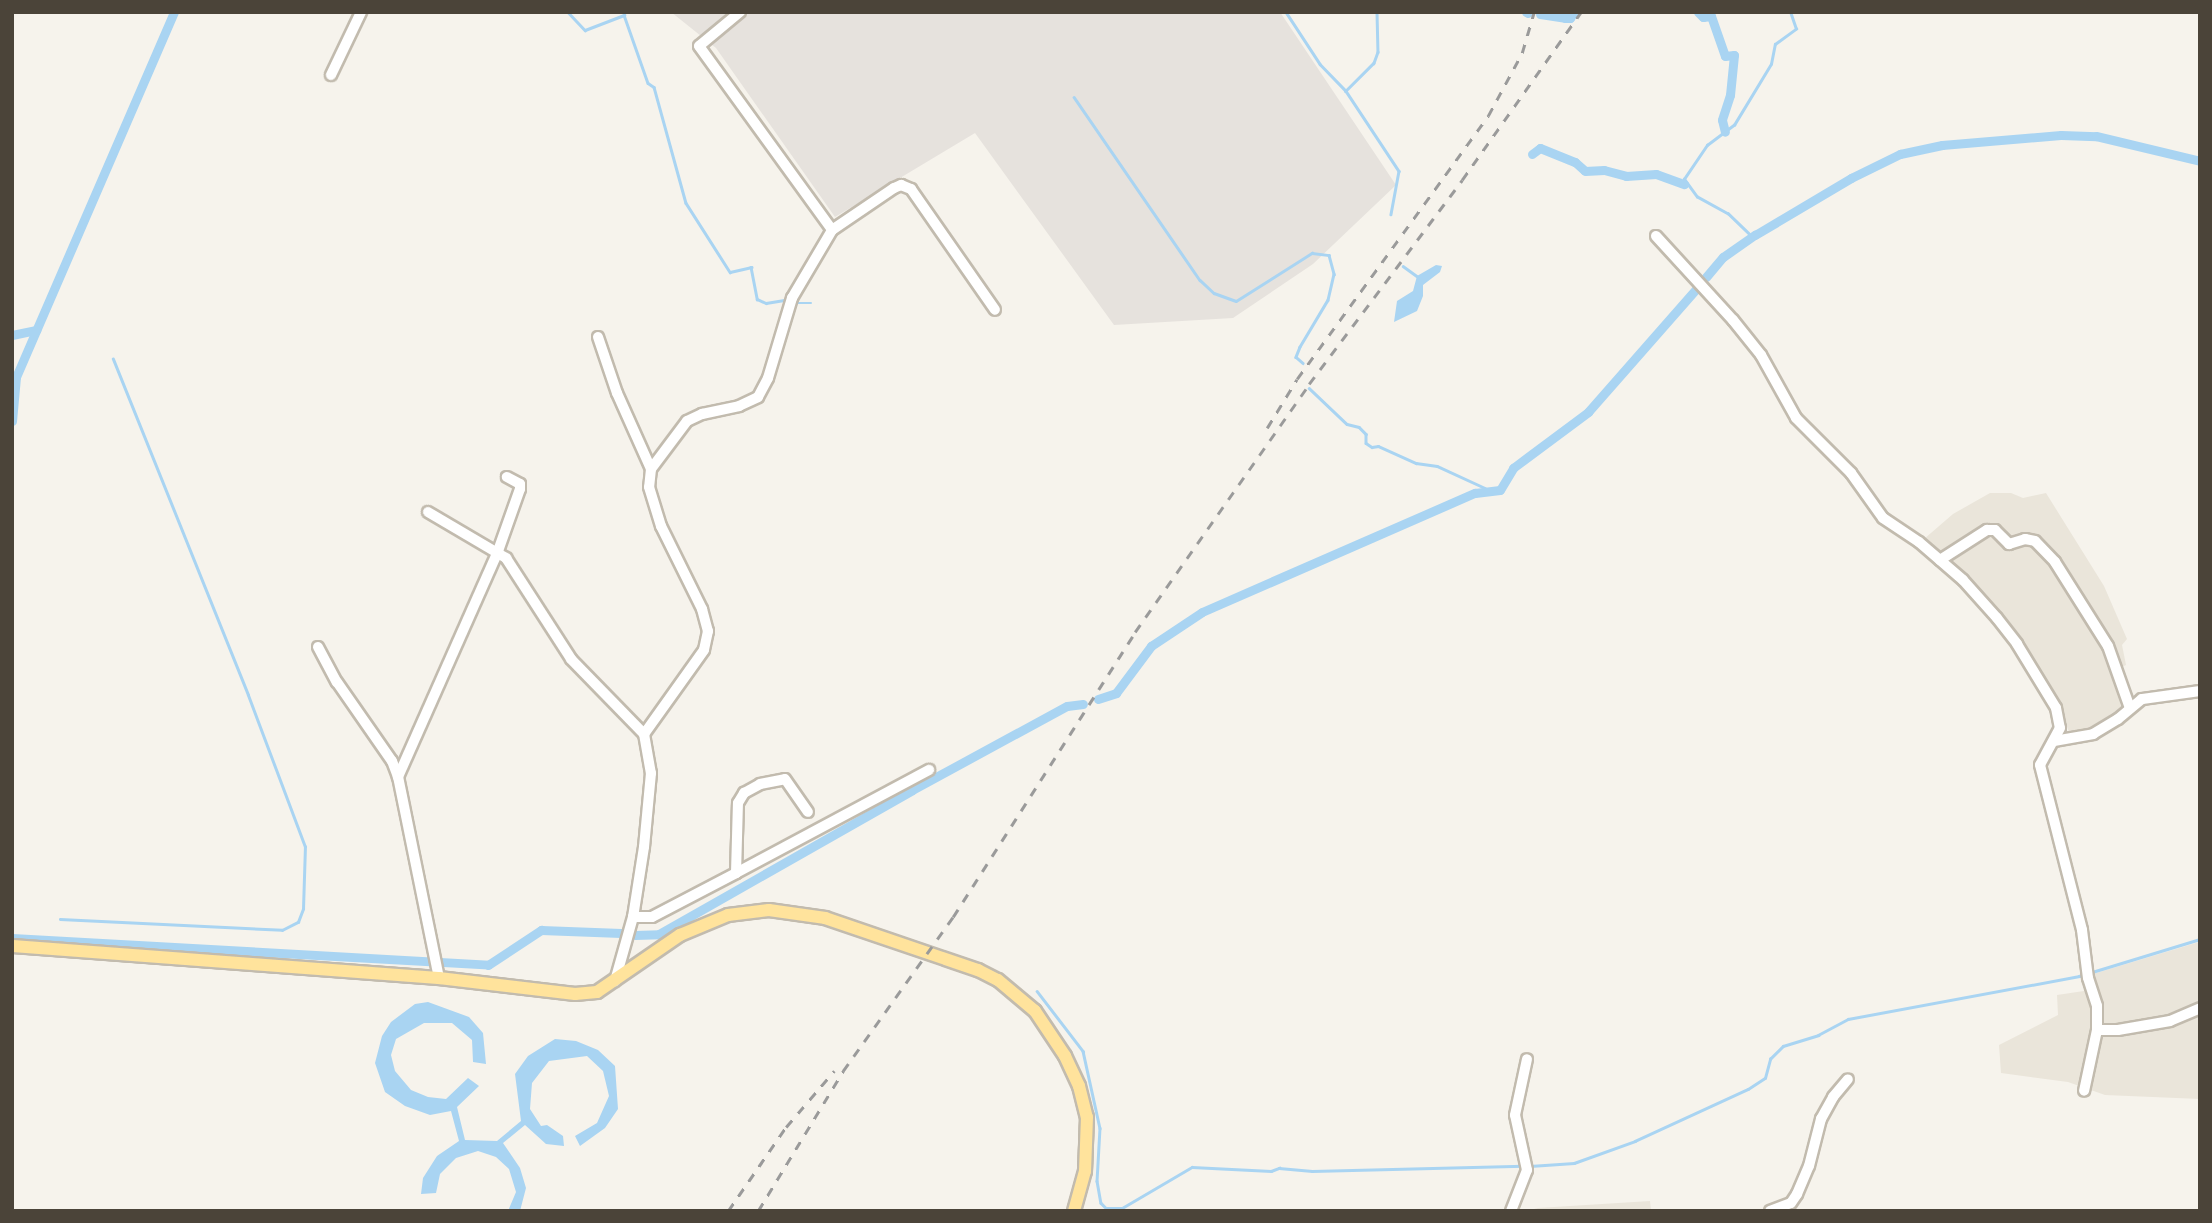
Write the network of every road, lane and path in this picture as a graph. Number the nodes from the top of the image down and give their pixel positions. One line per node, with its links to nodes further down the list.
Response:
1 (361, 12): 3 (street)
2 (740, 12): 4 (street)
3 (331, 75)
4 (832, 230): 6 (street); 8 (street)
5 (1656, 236): 12 (street)
6 (995, 310)
7 (598, 337): 8 (street)
8 (651, 469): 16 (street)
9 (507, 477): 11 (street)
10 (428, 512): 11 (street)
11 (498, 551): 16 (street); 19 (street)
12 (1940, 560): 15 (street); 17 (street)
13 (318, 647): 19 (street)
14 (2200, 691): 15 (street)
15 (2130, 708): 17 (street)
16 (644, 734): 22 (street)
17 (2054, 741): 27 (street)
18 (929, 770): 21 (street)
19 (398, 777): 24 (street)
20 (808, 812): 21 (street)
21 (736, 873): 22 (street)
22 (633, 917): 25 (street)
23 (12, 946): 24 (main road)
24 (439, 978): 25 (main road)
25 (615, 982): 31 (main road)
26 (2200, 1008): 27 (street)
27 (2097, 1030): 30 (street)
28 (1527, 1059): 32 (street)
29 (1848, 1079): 33 (street)
30 (2084, 1091)
31 (1074, 1211)
32 (1511, 1211)
33 (1770, 1211)

